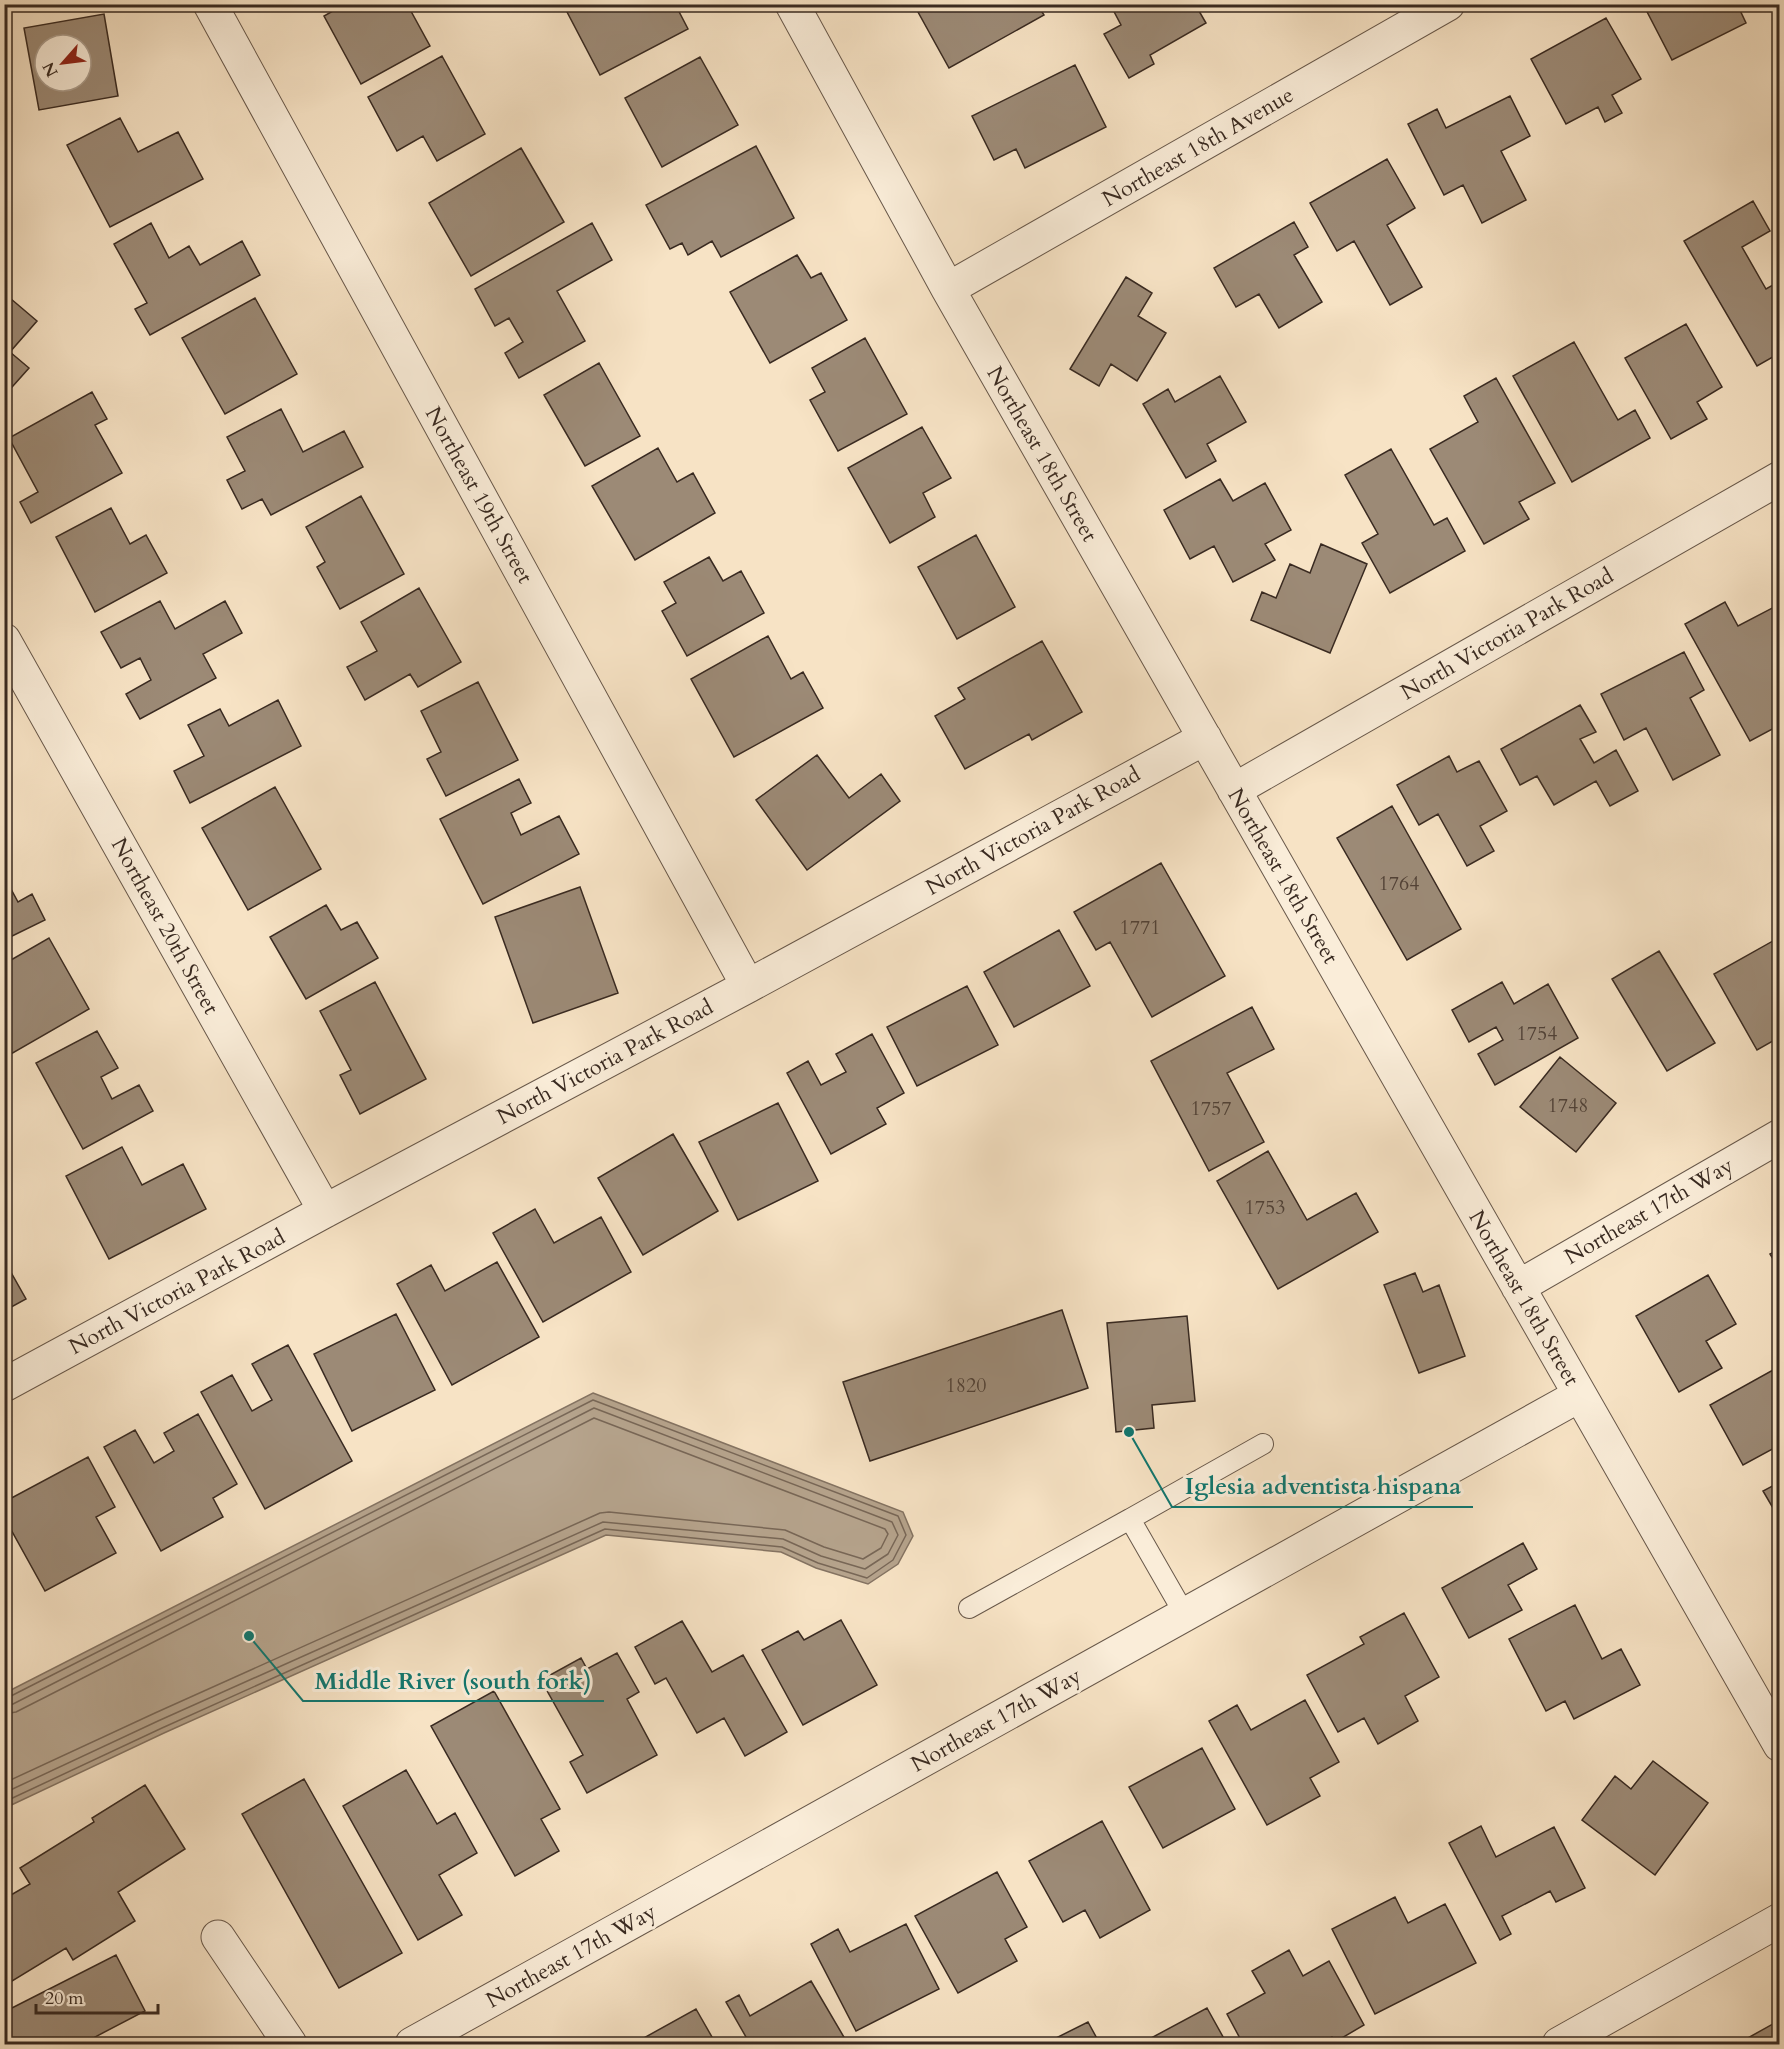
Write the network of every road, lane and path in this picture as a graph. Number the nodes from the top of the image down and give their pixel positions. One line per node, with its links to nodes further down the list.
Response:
1 (210, 4): 9 (street, Northeast 19th Street)
2 (792, 4): 4 (street, Northeast 18th Street)
3 (1448, 4): 4 (street, Northeast 18th Avenue)
4 (948, 289): 7 (street, Northeast 18th Street)
5 (1779, 478): 8 (street, North Victoria Park Road)
6 (4, 640): 11 (street, Northeast 20th Street)
7 (1205, 738): 8 (street, Northeast 18th Street); 9 (street, North Victoria Park Road)
8 (1234, 790): 12 (street, Northeast 18th Street)
9 (748, 986): 11 (street, North Victoria Park Road)
10 (1779, 1136): 12 (street, Northeast 17th Way)
11 (325, 1211): 13 (street, North Victoria Park Road)
12 (1518, 1287): 14 (street, Northeast 18th Street)
13 (4, 1385)
14 (1580, 1395): 18 (street, Northeast 17th Way); 19 (street, Northeast 18th Street)
15 (1263, 1444): 16 (lane)
16 (1130, 1518): 17 (lane); 18 (lane)
17 (969, 1608)
18 (1185, 1615): 23 (street, Northeast 17th Way)
19 (1779, 1745)
20 (1779, 1920): 24 (street)
21 (218, 1937): 22 (street)
22 (290, 2044)
23 (412, 2044)
24 (1559, 2044)

